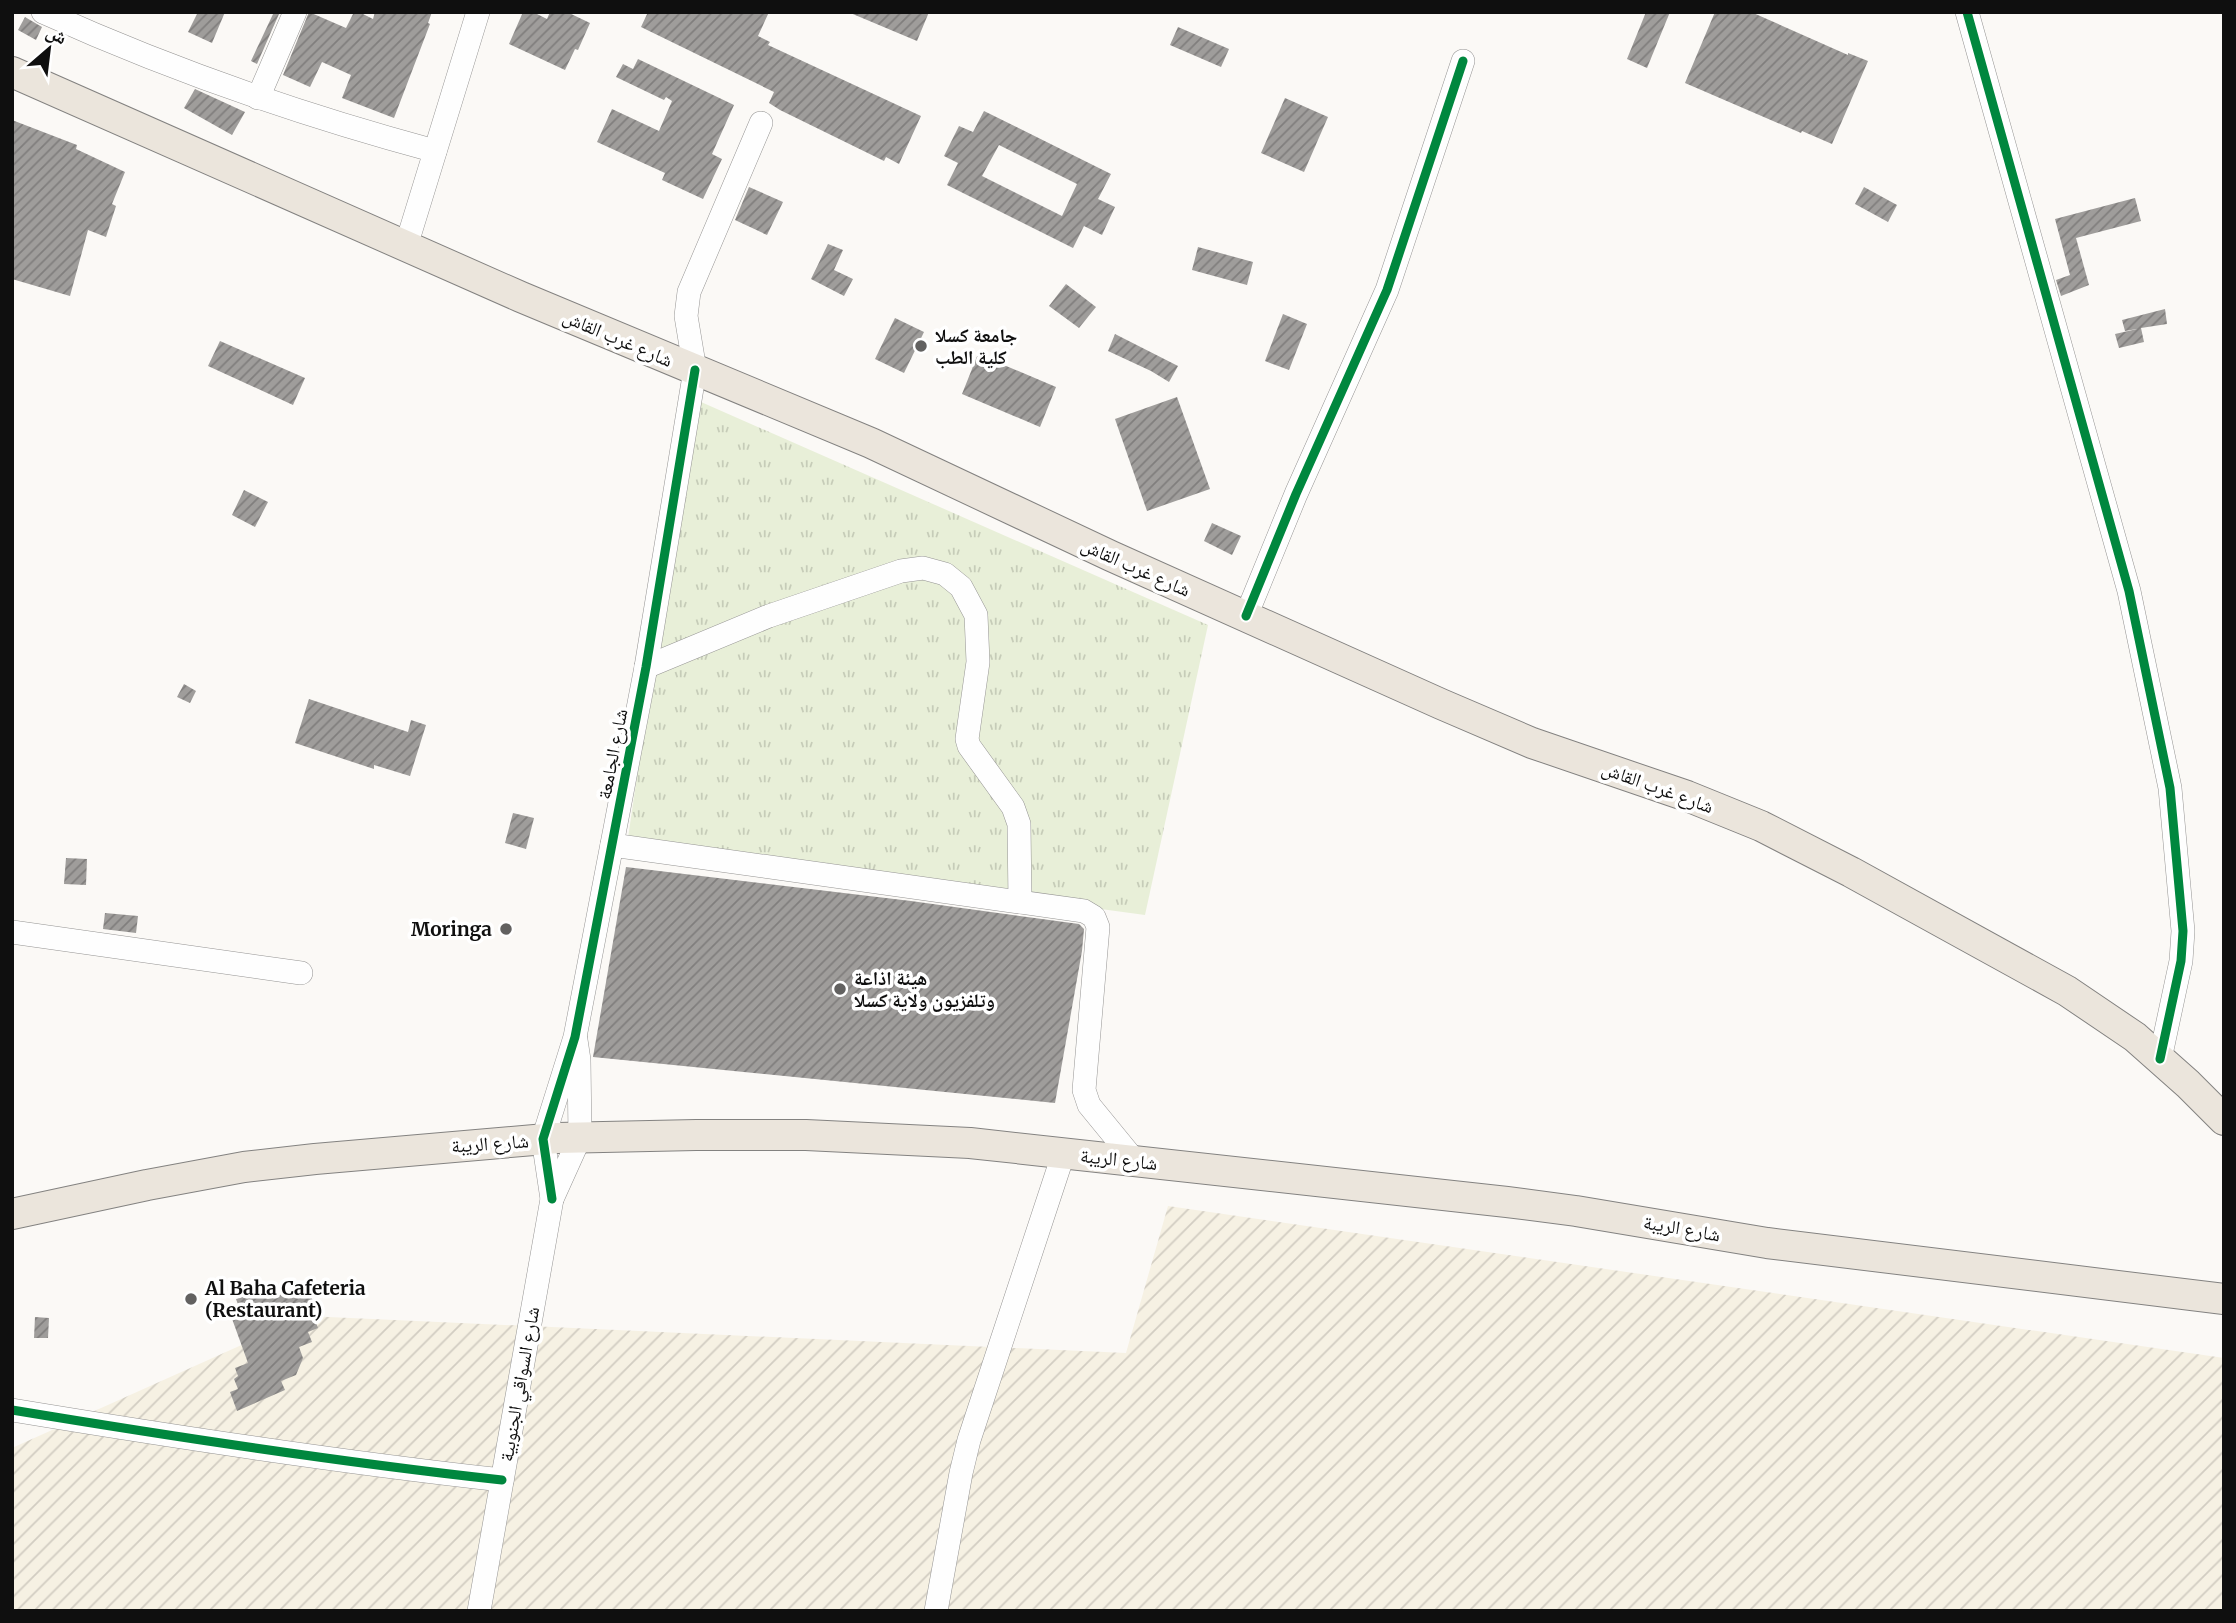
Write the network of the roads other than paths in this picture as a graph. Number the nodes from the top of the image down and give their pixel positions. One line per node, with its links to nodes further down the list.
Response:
1 (43, 12): 7 (street)
2 (295, 12): 7 (street)
3 (478, 12): 9 (street)
4 (1967, 12): 19 (street)
5 (1463, 61): 12 (street)
6 (12, 72): 10 (main road, شارع غرب القاش)
7 (258, 98): 9 (street)
8 (761, 123): 11 (street, شارع الجامعة)
9 (435, 151): 10 (street)
10 (406, 246): 11 (main road, شارع غرب القاش)
11 (695, 370): 12 (main road, شارع غرب القاش); 13 (street, شارع الجامعة)
12 (1246, 616): 19 (main road, شارع غرب القاش)
13 (646, 667): 14 (street, شارع الجامعة); 15 (street)
14 (612, 845): 15 (street); 18 (street, شارع الجامعة)
15 (1020, 902): 24 (street)
16 (12, 932): 17 (street)
17 (301, 973)
18 (575, 1037): 21 (street); 22 (street, شارع الجامعة)
19 (2161, 1059): 20 (main road, شارع غرب القاش)
20 (2224, 1120)
21 (580, 1137): 22 (main road, شارع الريبة); 23 (main road, شارع الريبة); 25 (street, شارع السواقي الجنوبية)
22 (543, 1139): 25 (street, شارع السواقي الجنوبية); 26 (main road, شارع الريبة)
23 (1064, 1153): 24 (main road, شارع الريبة); 31 (street)
24 (1134, 1160): 27 (main road, شارع الريبة)
25 (552, 1199): 29 (street, شارع السواقي الجنوبية)
26 (12, 1214)
27 (2224, 1299)
28 (12, 1410): 29 (street)
29 (502, 1480): 30 (street, شارع السواقي الجنوبية)
30 (478, 1611)
31 (936, 1611)

